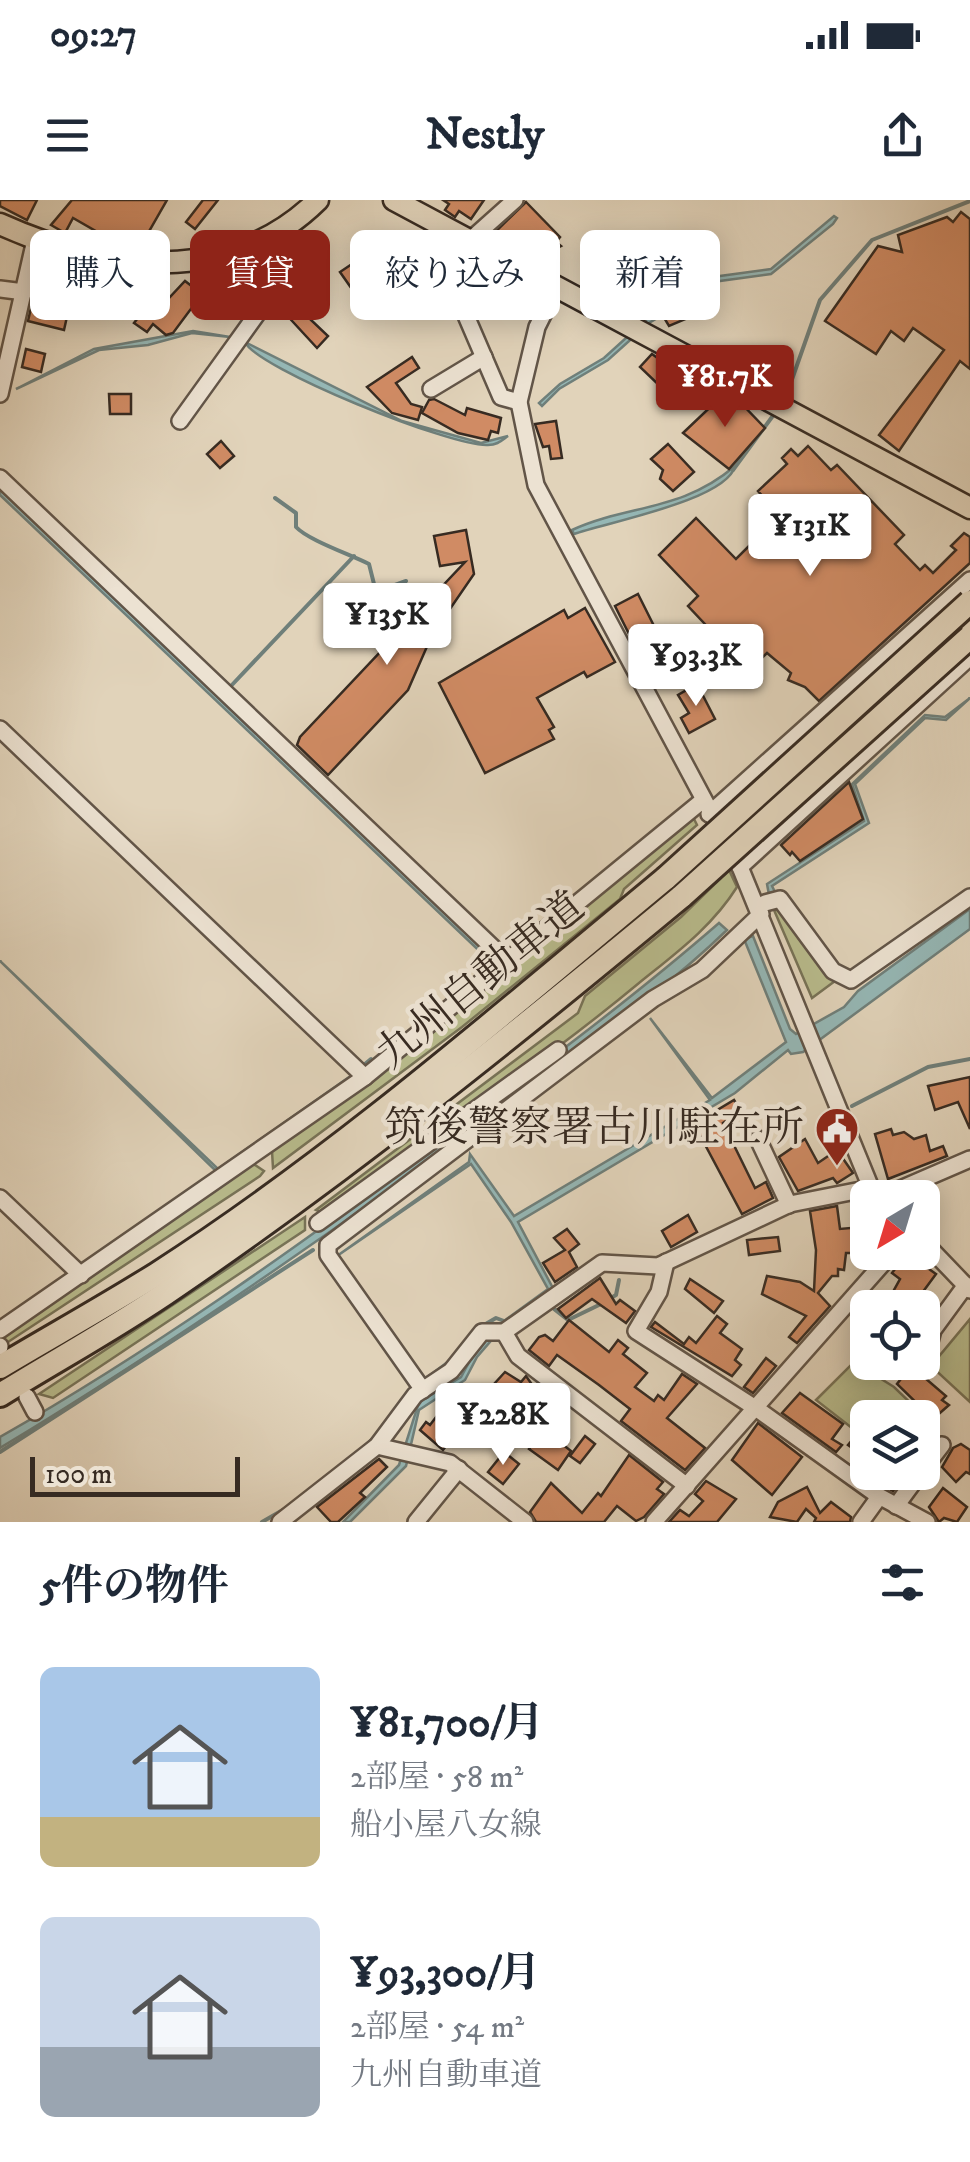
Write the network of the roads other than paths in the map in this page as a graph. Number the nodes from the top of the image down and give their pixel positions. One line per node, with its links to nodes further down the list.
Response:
1 (318, 200): 6 (main road)
2 (394, 200): 5 (main road)
3 (514, 200): 7 (street)
4 (0, 224): 8 (main road)
5 (446, 229): 15 (street)
6 (280, 230)
7 (481, 230)
8 (30, 238)
9 (30, 264): 12 (street)
10 (0, 288): 12 (street)
11 (560, 289): 21 (main road)
12 (24, 292): 17 (street)
13 (253, 320): 19 (street)
14 (540, 320): 18 (street)
15 (484, 357): 16 (street); 18 (street)
16 (432, 389)
17 (0, 394)
18 (520, 402): 27 (street)
19 (180, 421)
20 (0, 478): 32 (street)
21 (970, 508)
22 (970, 580): 27 (street)
23 (970, 602): 29 (highway, 九州自動車道, bridge)
24 (970, 636): 29 (highway, 九州自動車道, bridge)
25 (970, 657): 28 (street)
26 (0, 729): 34 (street)
27 (706, 807): 28 (street); 32 (street)
28 (740, 868): 31 (street)
29 (674, 888): 51 (highway, 九州自動車道); 53 (highway, 九州自動車道)
30 (970, 897): 31 (street)
31 (763, 908): 37 (street); 52 (street)
32 (508, 962): 34 (street)
33 (558, 1050): 42 (street)
34 (365, 1078): 46 (street)
35 (758, 1139): 41 (street)
36 (970, 1160): 38 (street)
37 (873, 1180)
38 (916, 1180)
39 (0, 1198): 46 (street)
40 (850, 1198): 41 (street)
41 (789, 1205): 44 (street)
42 (318, 1224)
43 (940, 1259): 47 (street)
44 (666, 1262): 50 (street); 55 (street)
45 (878, 1270): 55 (street)
46 (81, 1275): 49 (street)
47 (968, 1288): 48 (street)
48 (940, 1322)
49 (0, 1330)
50 (504, 1332): 52 (street); 61 (street)
51 (0, 1366)
52 (422, 1390): 58 (street)
53 (0, 1395)
54 (26, 1397): 56 (street)
55 (758, 1409): 61 (street); 63 (street)
56 (35, 1412)
57 (942, 1445): 59 (street)
58 (377, 1446): 60 (street); 65 (street)
59 (940, 1448)
60 (458, 1469): 66 (street); 67 (street)
61 (687, 1486): 68 (street)
62 (908, 1490): 64 (street)
63 (880, 1497): 64 (street); 69 (street)
64 (896, 1506): 70 (street)
65 (280, 1522)
66 (416, 1522)
67 (525, 1522)
68 (654, 1522)
69 (862, 1522)
70 (926, 1522)

